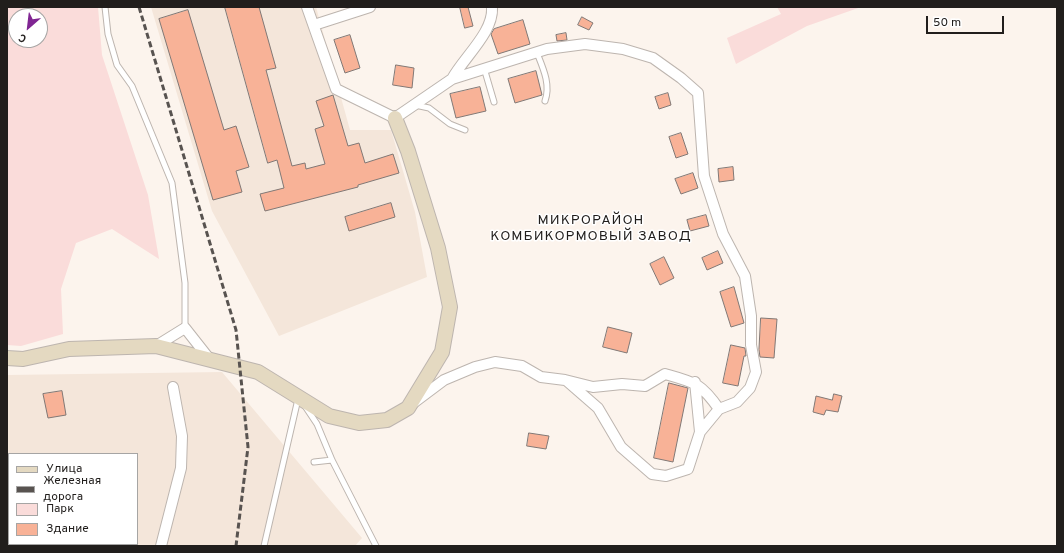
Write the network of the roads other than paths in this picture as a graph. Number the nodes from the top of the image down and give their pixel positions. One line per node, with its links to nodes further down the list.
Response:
1 (105, 7): 14 (lane)
2 (307, 7): 5 (street)
3 (370, 7): 5 (street)
4 (492, 7): 8 (street)
5 (314, 25): 12 (street)
6 (536, 53): 7 (street); 9 (lane); 23 (street)
7 (484, 68): 8 (street); 10 (lane)
8 (452, 79): 11 (street)
9 (545, 101)
10 (494, 102)
11 (412, 104): 12 (street); 13 (lane)
12 (395, 118): 22 (street)
13 (465, 130)
14 (185, 328): 15 (street); 17 (street)
15 (156, 346): 16 (street); 17 (street)
16 (7, 358)
17 (211, 362): 21 (street)
18 (566, 380): 19 (street); 22 (street); 26 (street)
19 (695, 382): 23 (street); 26 (street)
20 (173, 387): 29 (street)
21 (298, 396): 24 (street); 25 (lane); 30 (lane)
22 (408, 408): 24 (street)
23 (719, 409): 26 (street)
24 (329, 416): 25 (lane)
25 (317, 424): 27 (lane)
26 (700, 432)
27 (332, 460): 28 (lane); 31 (lane)
28 (314, 462)
29 (162, 546)
30 (264, 546)
31 (376, 546)

